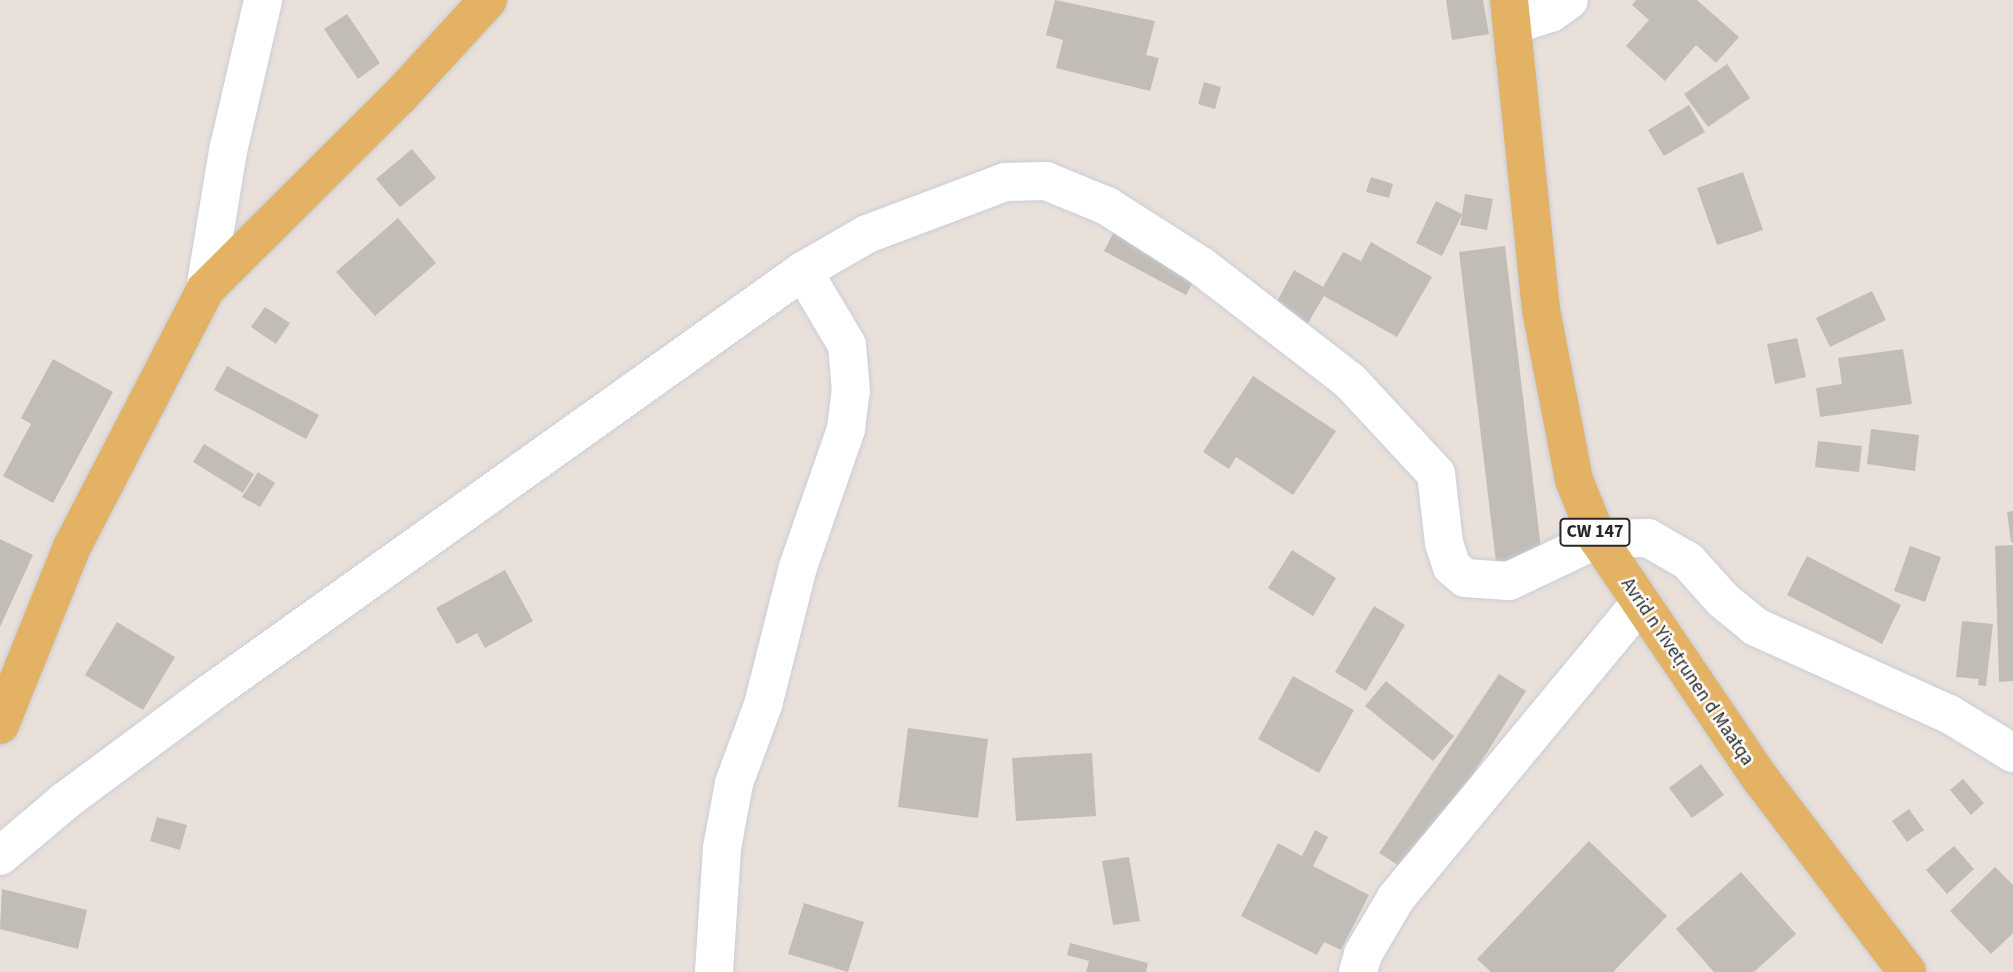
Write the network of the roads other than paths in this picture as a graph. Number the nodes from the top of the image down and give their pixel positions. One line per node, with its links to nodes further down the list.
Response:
1 (263, 0): 6 (street)
2 (488, 0): 6 (main road)
3 (1569, 0): 4 (street)
4 (1511, 12): 7 (main road, Avrid n Yivetṛunen d Maatqa / CW 147)
5 (803, 271): 7 (street); 11 (street); 12 (street)
6 (205, 290): 9 (main road)
7 (1598, 539): 8 (main road, Avrid n Yivetṛunen d Maatqa / CW 147); 10 (street)
8 (1639, 604): 13 (street); 14 (main road, Avrid n Yivetṛunen d Maatqa / CW 147)
9 (0, 725)
10 (2013, 753)
11 (0, 856)
12 (714, 972)
13 (1358, 972)
14 (1907, 972)

